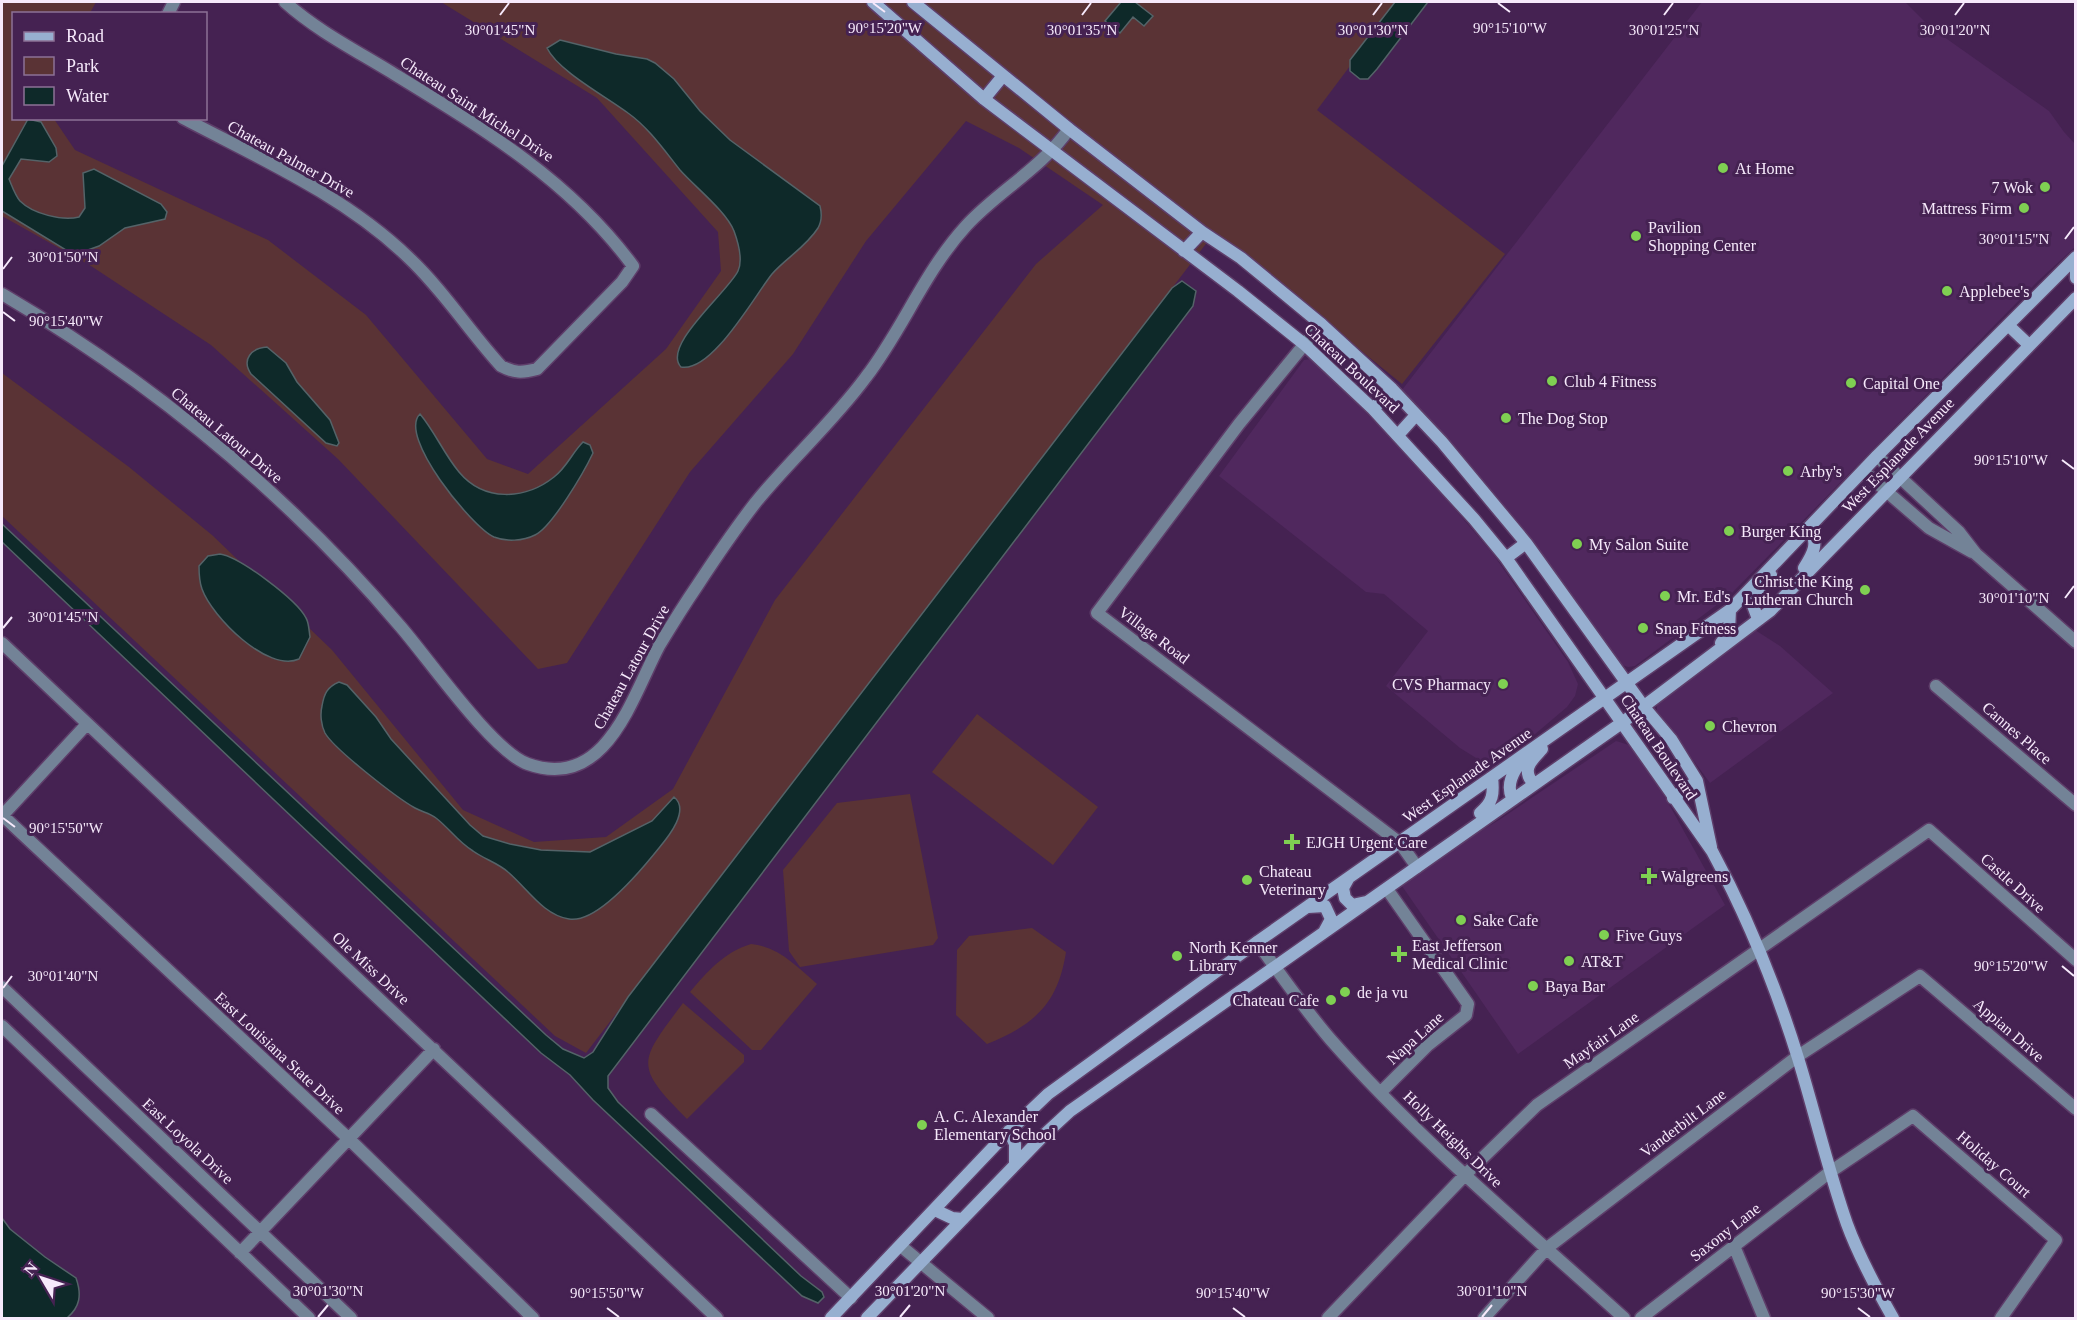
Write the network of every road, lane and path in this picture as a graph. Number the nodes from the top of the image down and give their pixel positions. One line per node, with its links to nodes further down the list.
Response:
1 (285, 2): 12 (street, Chateau Saint Michel Drive)
2 (873, 2): 5 (main road, Chateau Boulevard)
3 (913, 2): 4 (main road, Chateau Boulevard)
4 (1002, 76): 5 (main road); 7 (main road, Chateau Boulevard)
5 (984, 99): 8 (main road, Chateau Boulevard)
6 (187, 120): 12 (street, Chateau Palmer Drive)
7 (1069, 129): 8 (street, Chateau Latour Drive); 9 (main road, Chateau Boulevard)
8 (1053, 151): 10 (main road, Chateau Boulevard); 15 (street, Chateau Latour Drive)
9 (1202, 232): 10 (main road); 17 (main road, Chateau Boulevard)
10 (1184, 251): 19 (main road, Chateau Boulevard)
11 (2076, 257): 18 (main road, West Esplanade Avenue)
12 (633, 266)
13 (2076, 268): 14 (main road)
14 (2076, 278)
15 (2, 294)
16 (2076, 298): 20 (main road, West Esplanade Avenue)
17 (1321, 324): 19 (street, Village Road); 21 (main road, Chateau Boulevard)
18 (2008, 325): 20 (main road); 25 (main road, West Esplanade Avenue)
19 (1304, 344): 22 (main road, Chateau Boulevard); 57 (street, Village Road)
20 (2029, 345): 27 (main road, West Esplanade Avenue)
21 (1392, 389): 22 (main road); 23 (main road, Chateau Boulevard)
22 (1373, 409): 24 (main road, Chateau Boulevard)
23 (1416, 416): 24 (main road); 30 (main road, Chateau Boulevard)
24 (1398, 435): 33 (main road, Chateau Boulevard)
25 (1877, 456): 26 (main road, West Esplanade Avenue); 27 (street)
26 (1863, 471): 28 (street); 29 (main road, West Esplanade Avenue)
27 (1900, 477): 28 (main road, West Esplanade Avenue); 32 (street)
28 (1887, 491): 32 (street); 34 (main road, West Esplanade Avenue)
29 (1808, 528): 31 (main road, West Esplanade Avenue); 34 (main road)
30 (1526, 543): 33 (main road); 40 (main road, Chateau Boulevard)
31 (1784, 553): 35 (main road, West Esplanade Avenue); 36 (main road)
32 (1976, 554): 37 (street)
33 (1506, 558): 42 (main road, Chateau Boulevard)
34 (1784, 596): 36 (main road, West Esplanade Avenue)
35 (1730, 610): 39 (main road); 40 (main road, West Esplanade Avenue)
36 (1758, 619): 39 (main road, West Esplanade Avenue)
37 (2076, 642)
38 (2, 643): 45 (street, Ole Miss Drive)
39 (1703, 661): 43 (main road, West Esplanade Avenue)
40 (1626, 683): 42 (main road, West Esplanade Avenue); 43 (main road, Chateau Boulevard)
41 (1936, 686): 53 (street, Cannes Place)
42 (1606, 698): 44 (main road, Chateau Boulevard); 46 (main road, West Esplanade Avenue)
43 (1644, 707): 44 (main road, West Esplanade Avenue); 49 (main road, Chateau Boulevard)
44 (1623, 722): 50 (main road, West Esplanade Avenue); 52 (main road, Chateau Boulevard)
45 (87, 724): 54 (street); 72 (street, Ole Miss Drive)
46 (1559, 730): 47 (main road, West Esplanade Avenue); 50 (main road)
47 (1525, 754): 48 (main road, West Esplanade Avenue); 51 (main road)
48 (1492, 777): 56 (main road); 57 (main road, West Esplanade Avenue)
49 (1697, 781): 52 (main road); 58 (main road, Chateau Boulevard)
50 (1533, 783): 51 (main road, West Esplanade Avenue)
51 (1512, 798): 56 (main road, West Esplanade Avenue)
52 (1673, 798): 58 (main road, Chateau Boulevard)
53 (2076, 805)
54 (2, 815): 78 (street, East Louisiana State Drive)
55 (1929, 830): 66 (street, Mayfair Lane); 67 (street, Castle Drive)
56 (1457, 838): 59 (main road, West Esplanade Avenue)
57 (1400, 843): 59 (street, Village Road); 60 (main road, West Esplanade Avenue)
58 (1712, 851): 66 (main road, Chateau Boulevard)
59 (1417, 867): 61 (main road, West Esplanade Avenue)
60 (1349, 878): 62 (main road); 63 (main road, West Esplanade Avenue)
61 (1387, 889): 62 (main road, West Esplanade Avenue); 74 (street, Napa Lane)
62 (1371, 901): 64 (main road, West Esplanade Avenue)
63 (1307, 907): 64 (main road); 65 (main road, West Esplanade Avenue)
64 (1322, 936): 68 (main road, West Esplanade Avenue)
65 (1257, 942): 68 (street, Holly Heights Drive); 77 (main road, West Esplanade Avenue)
66 (1759, 951): 73 (main road, Chateau Boulevard); 81 (street, Mayfair Lane)
67 (2076, 960)
68 (1275, 967): 74 (street, Holly Heights Drive); 79 (main road, West Esplanade Avenue)
69 (1920, 976): 73 (street, Vanderbilt Lane); 75 (street, Appian Drive)
70 (2, 987): 84 (street, East Loyola Drive)
71 (2, 1026): 88 (street)
72 (434, 1049): 78 (street); 94 (street, Ole Miss Drive)
73 (1797, 1056): 80 (main road, Chateau Boulevard); 87 (street, Vanderbilt Lane)
74 (1381, 1092): 81 (street, Holly Heights Drive)
75 (2076, 1109)
76 (651, 1114): 90 (street)
77 (1009, 1131): 79 (main road); 82 (main road, West Esplanade Avenue)
78 (349, 1139): 84 (street); 93 (street, East Louisiana State Drive)
79 (1015, 1165): 83 (main road, West Esplanade Avenue)
80 (1830, 1172): 85 (street, Saxony Lane); 103 (main road, Chateau Boulevard); 104 (street, Holiday Court)
81 (1465, 1174): 87 (street, Holly Heights Drive); 98 (street, Mayfair Lane)
82 (934, 1210): 83 (main road); 86 (main road, West Esplanade Avenue)
83 (963, 1219): 89 (main road, West Esplanade Avenue)
84 (260, 1232): 88 (street); 92 (street, East Loyola Drive)
85 (1734, 1246): 101 (street, Saxony Lane); 102 (street)
86 (902, 1247): 89 (street); 90 (main road, West Esplanade Avenue)
87 (1547, 1248): 99 (street, Vanderbilt Lane); 100 (street, Holly Heights Drive)
88 (240, 1253): 91 (street)
89 (922, 1262): 96 (main road, West Esplanade Avenue); 97 (street)
90 (851, 1298): 95 (main road, West Esplanade Avenue)
91 (309, 1318)
92 (351, 1318)
93 (533, 1318)
94 (717, 1318)
95 (831, 1318)
96 (867, 1318)
97 (988, 1318)
98 (1328, 1318)
99 (1484, 1318)
100 (1624, 1318)
101 (1641, 1318)
102 (1764, 1318)
103 (1893, 1318)
104 (2001, 1318)

